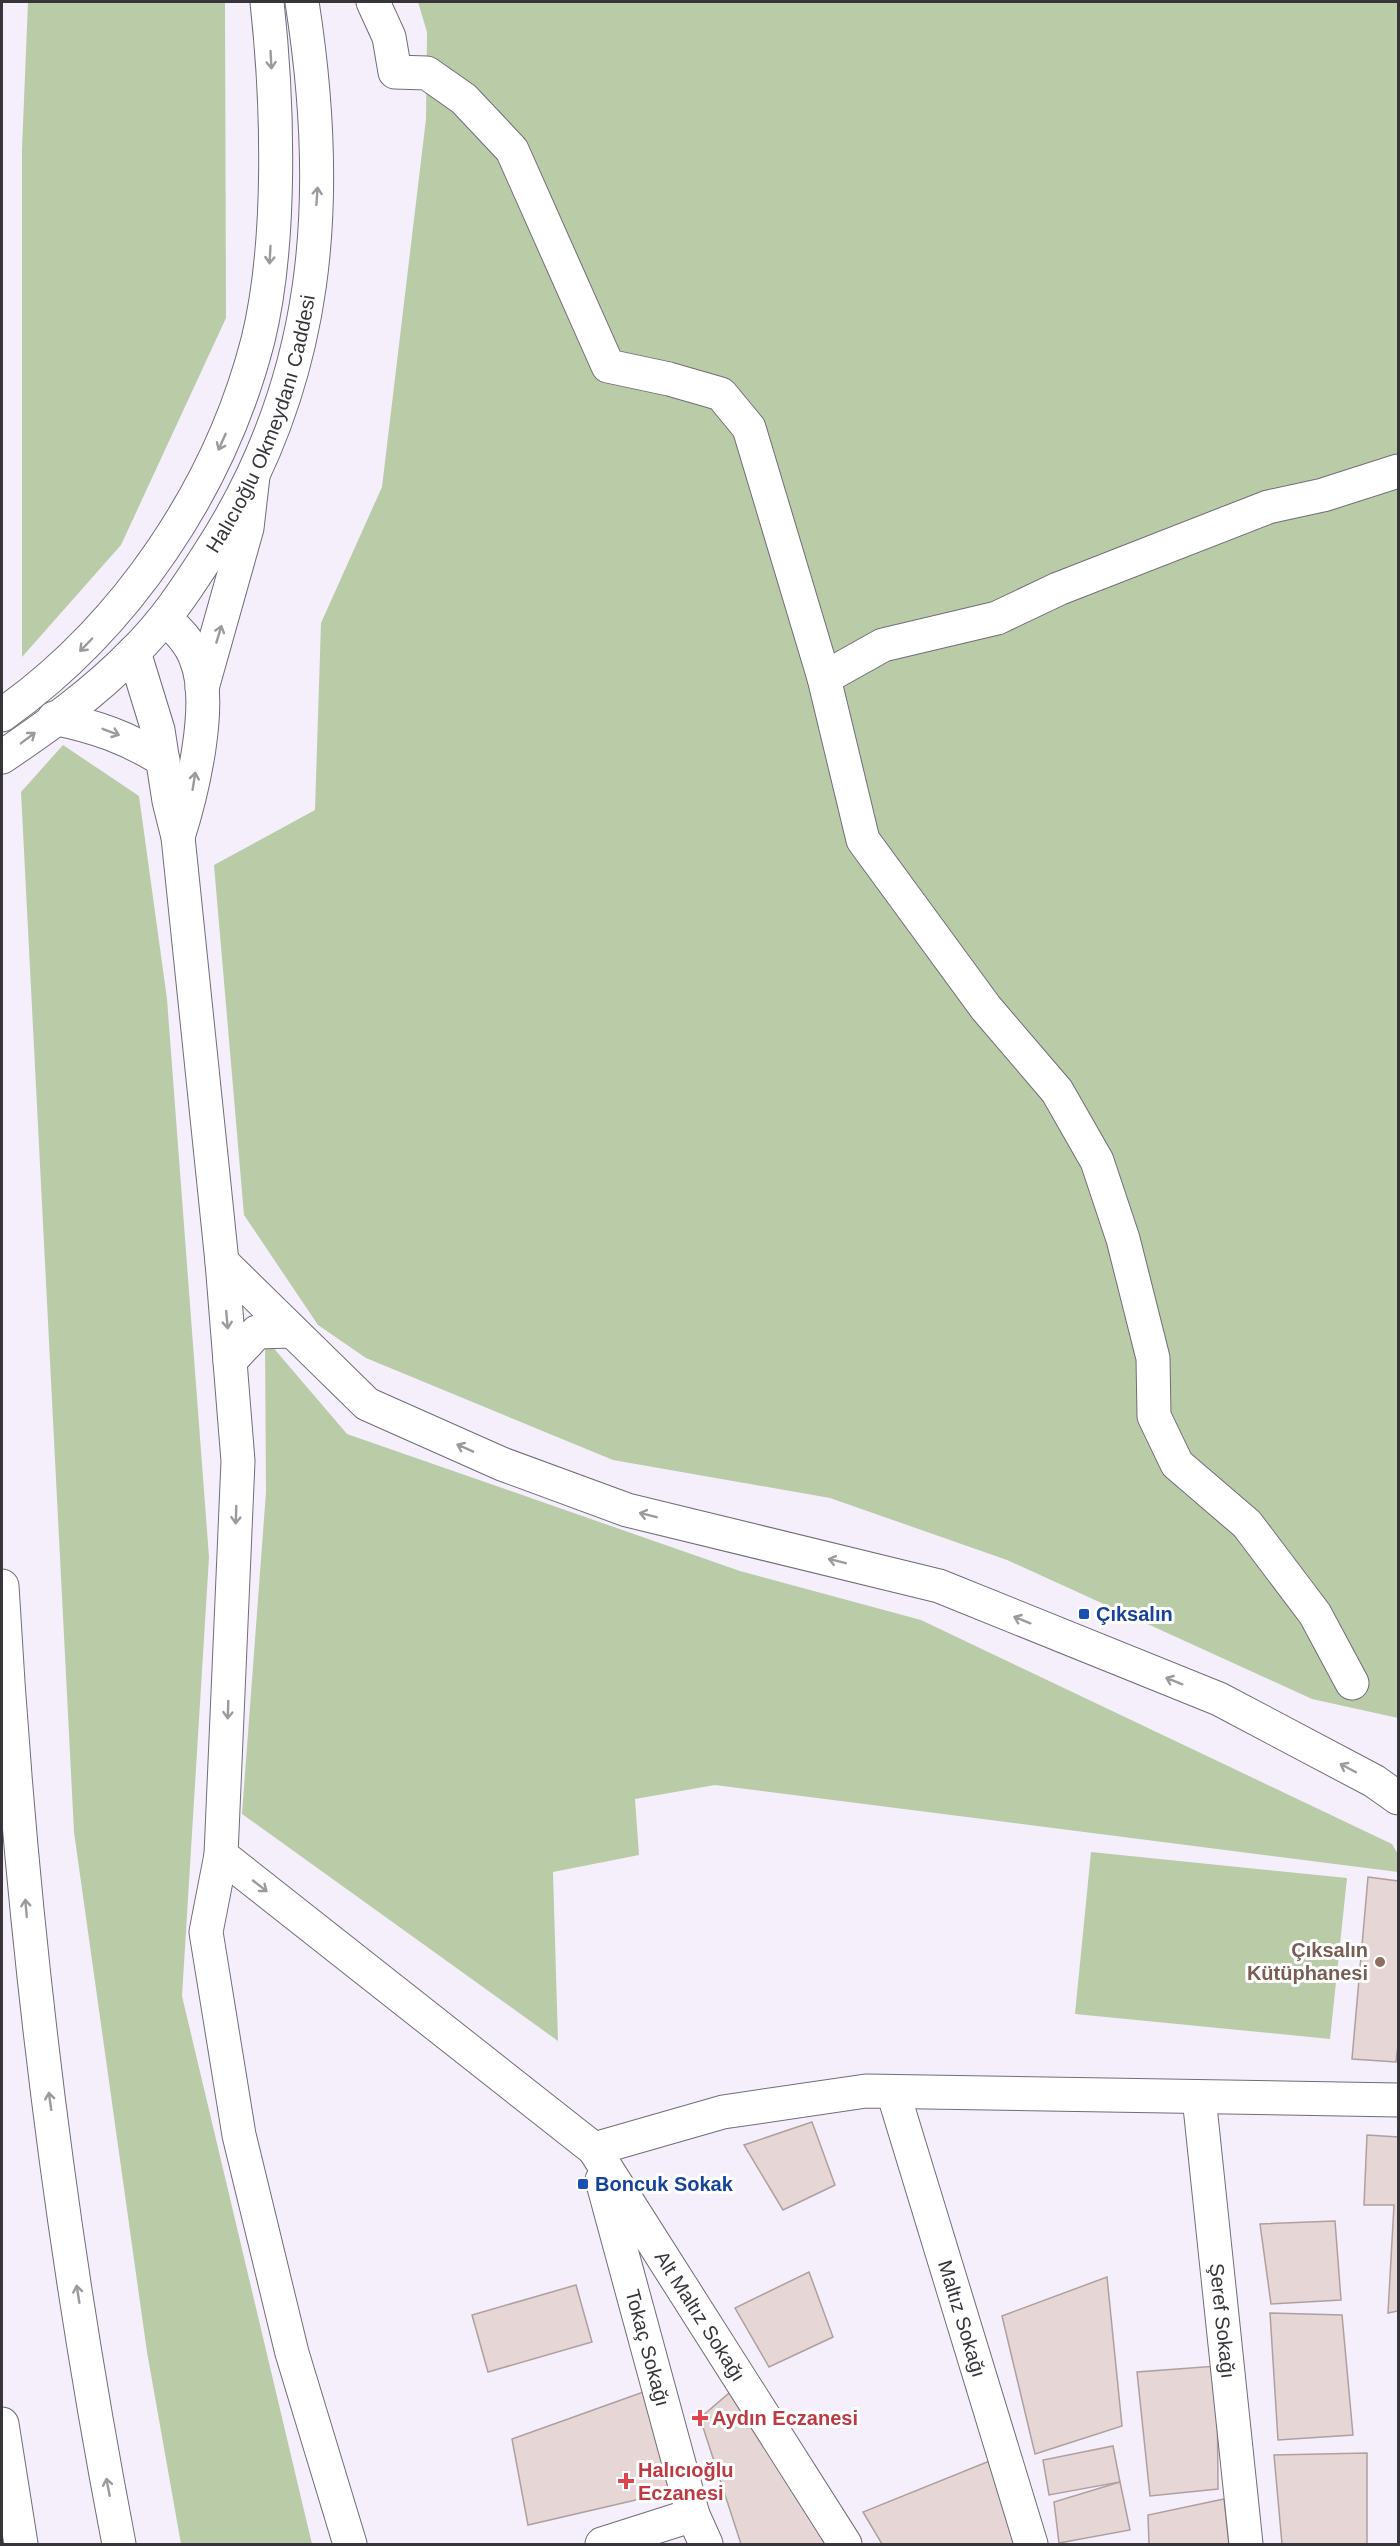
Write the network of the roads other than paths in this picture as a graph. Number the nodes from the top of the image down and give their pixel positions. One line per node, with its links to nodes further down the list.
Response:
1 (267, 2): 6 (main road, Halıcıoğlu Okmeydanı Caddesi, one-way to 6)
2 (302, 2): 5 (main road, Halıcıoğlu Okmeydanı Caddesi, one-way to 2)
3 (373, 2): 9 (main road)
4 (1398, 471): 9 (main road)
5 (254, 476): 7 (main road, Halıcıoğlu Okmeydanı Caddesi); 10 (main road, one-way to 5)
6 (123, 603): 7 (main road); 8 (main road); 11 (main road, Halıcıoğlu Okmeydanı Caddesi, one-way to 11)
7 (165, 619): 8 (main road, Halıcıoğlu Okmeydanı Caddesi); 10 (main road)
8 (134, 652): 12 (main road, Halıcıoğlu Okmeydanı Caddesi); 14 (main road)
9 (825, 678): 20 (main road)
10 (202, 689): 15 (main road, one-way to 10)
11 (2, 714)
12 (54, 718): 13 (main road, Halıcıoğlu Okmeydanı Caddesi, one-way to 12); 14 (main road, one-way to 14)
13 (2, 757)
14 (163, 760): 15 (main road)
15 (178, 837): 16 (main road)
16 (222, 1262): 17 (main road); 18 (main road, one-way to 18)
17 (292, 1331): 18 (main road); 21 (main road, one-way to 17)
18 (230, 1361): 22 (main road, one-way to 22)
19 (2, 1586): 30 (main road, one-way to 19)
20 (1352, 1683)
21 (1398, 1798)
22 (221, 1855): 26 (main road, Alt Maltız Sokağı, one-way to 26); 31 (main road)
23 (893, 2092): 24 (main road); 26 (main road); 35 (main road, Maltız Sokağı)
24 (1199, 2097): 25 (main road); 36 (main road, Şeref Sokağı)
25 (1398, 2100)
26 (594, 2150): 28 (main road, Tokaç Sokağı); 34 (main road, Alt Maltız Sokağı)
27 (2, 2424): 29 (main road)
28 (693, 2515): 32 (main road); 33 (main road, Tokaç Sokağı)
29 (21, 2544)
30 (119, 2544)
31 (350, 2544)
32 (602, 2544)
33 (706, 2544)
34 (845, 2544)
35 (1031, 2544)
36 (1246, 2544)

